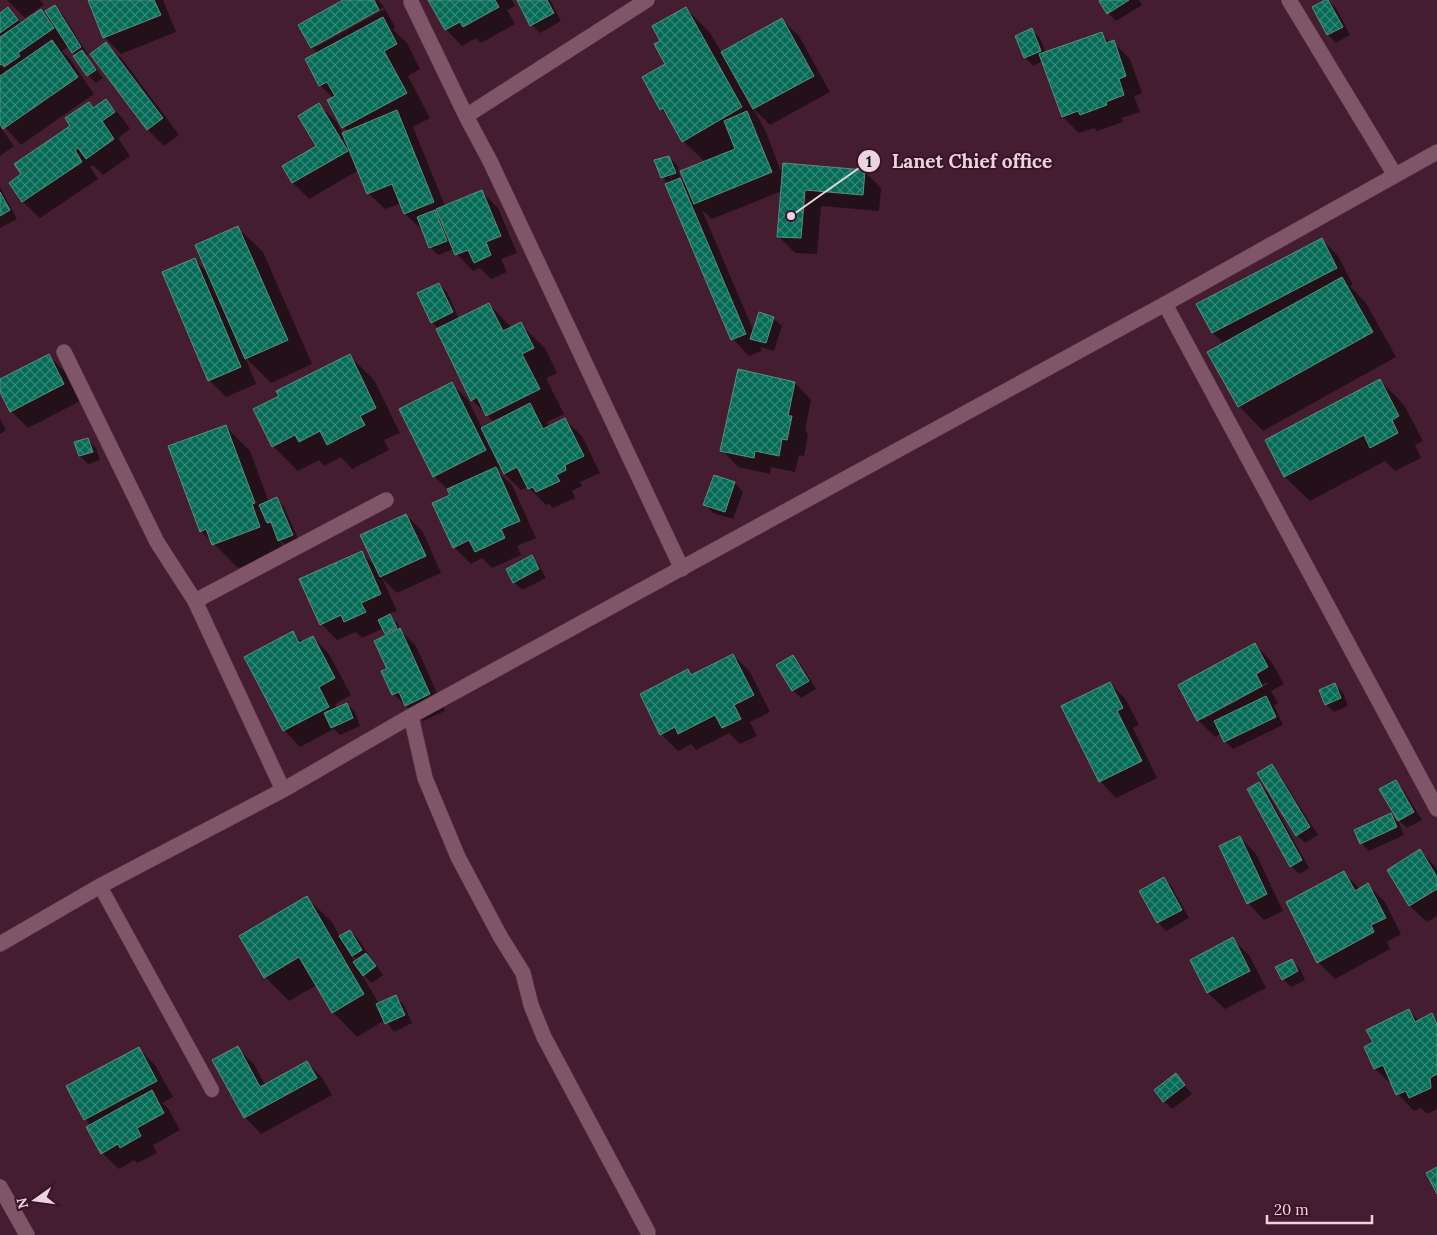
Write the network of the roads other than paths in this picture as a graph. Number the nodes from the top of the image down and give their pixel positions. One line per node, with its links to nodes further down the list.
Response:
1 (647, 0): 4 (street)
2 (1289, 0): 6 (street)
3 (412, 2): 4 (street)
4 (466, 116): 10 (street)
5 (1437, 152): 6 (street)
6 (1395, 175): 7 (street)
7 (1165, 304): 10 (street); 14 (street)
8 (64, 352): 11 (street)
9 (386, 500): 11 (street)
10 (682, 568): 12 (street)
11 (195, 601): 13 (street)
12 (411, 716): 13 (street); 19 (street)
13 (283, 790): 15 (street)
14 (1437, 810)
15 (100, 886): 16 (street); 17 (lane)
16 (0, 944)
17 (212, 1090)
18 (0, 1187): 20 (street)
19 (648, 1232)
20 (27, 1235)

